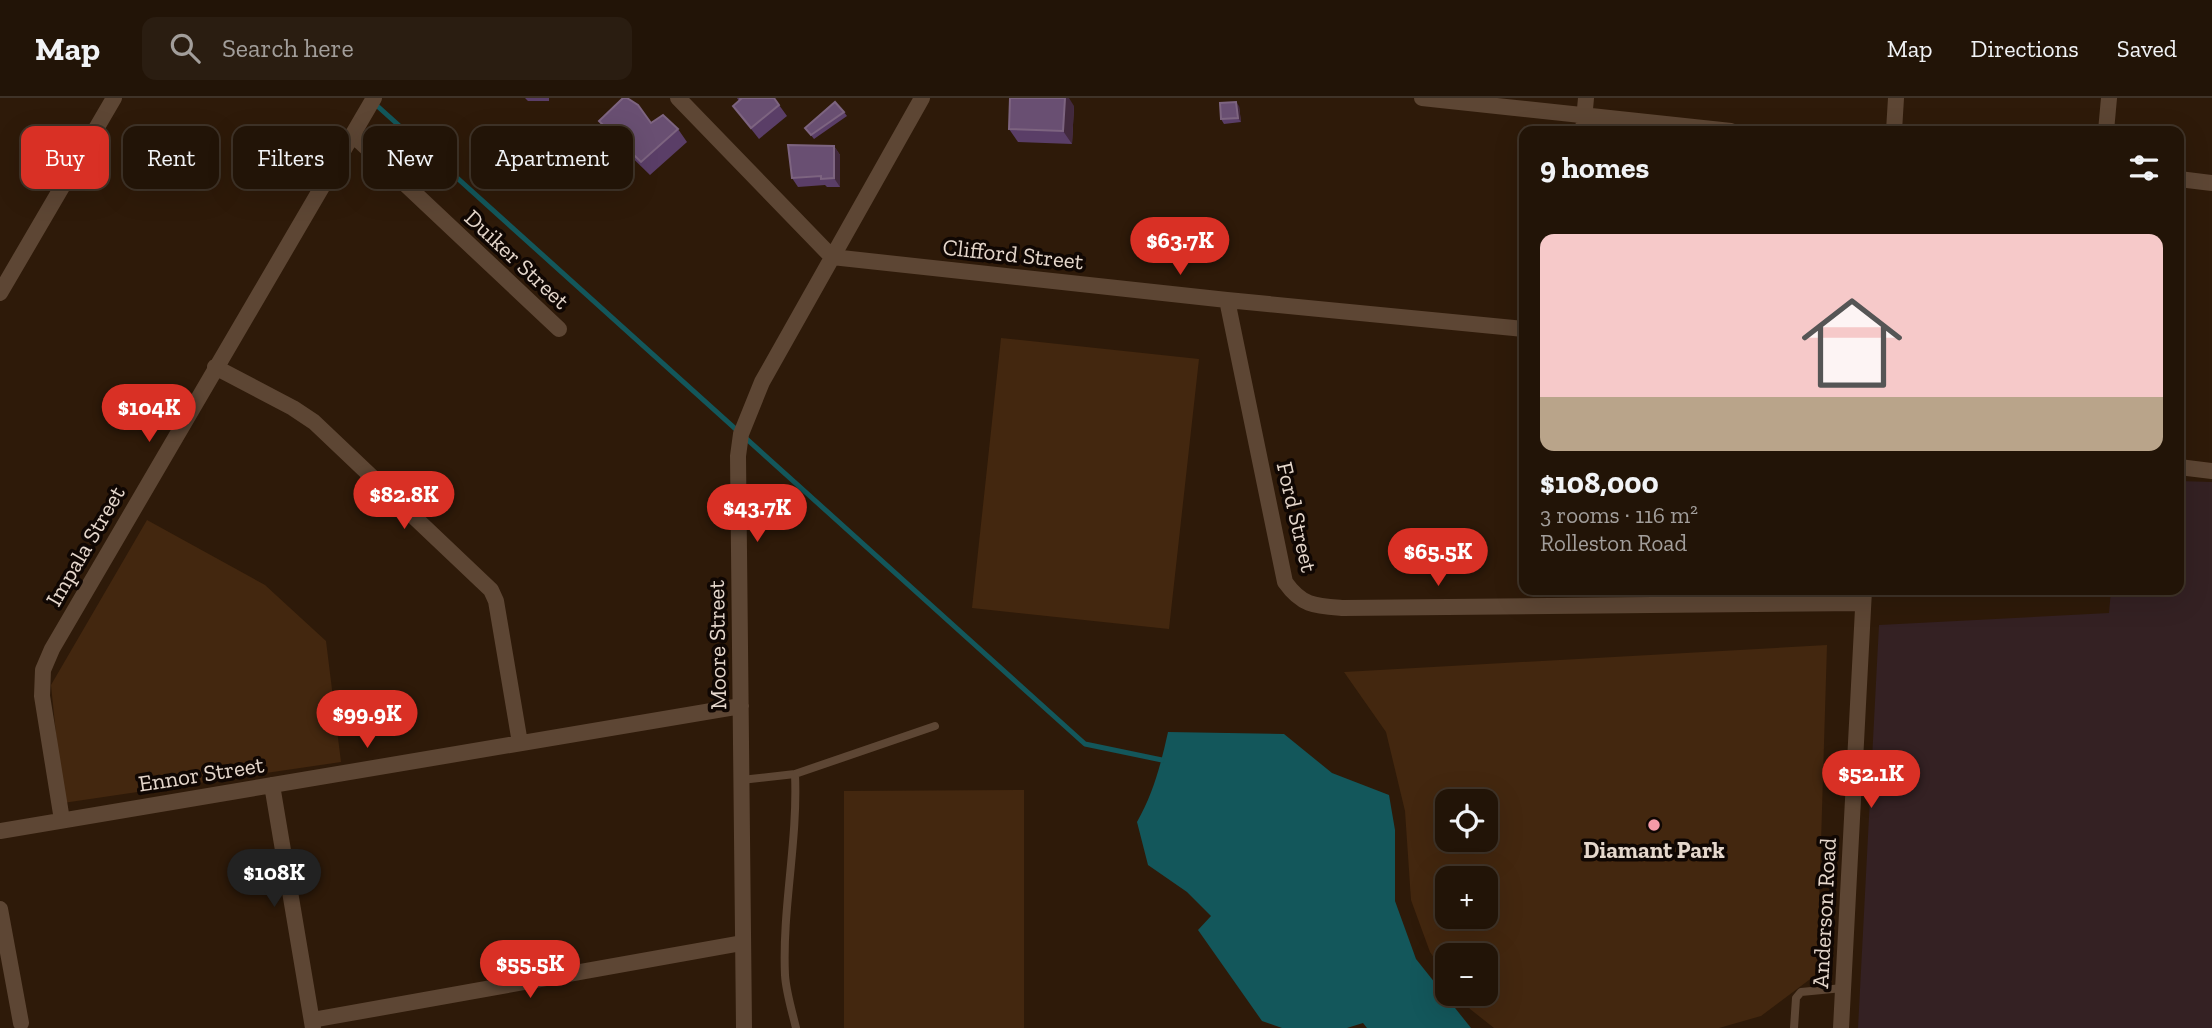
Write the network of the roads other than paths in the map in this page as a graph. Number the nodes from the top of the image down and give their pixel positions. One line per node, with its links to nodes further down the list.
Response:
1 (114, 98): 17 (street)
2 (374, 98): 13 (street, Impala Street)
3 (678, 98): 16 (street)
4 (922, 98): 16 (street, Moore Street)
5 (1422, 98): 9 (street)
6 (1586, 98): 9 (street)
7 (1896, 98): 11 (street)
8 (2109, 98): 12 (street)
9 (1584, 123): 10 (street)
10 (1639, 126)
11 (1894, 126)
12 (2106, 126)
13 (353, 135): 20 (street, Duiker Street); 21 (street, Impala Street)
14 (2184, 180): 15 (street)
15 (2212, 183)
16 (832, 257): 18 (street, Clifford Street); 26 (street, Moore Street)
17 (0, 292)
18 (1227, 300): 19 (street, Clifford Street); 25 (street, Ford Street)
19 (1519, 329)
20 (559, 330)
21 (215, 367): 28 (street); 32 (street, Impala Street)
22 (2184, 468): 23 (street)
23 (2212, 471)
24 (1863, 596): 25 (street, Ford Street); 36 (street, Anderson Road)
25 (1553, 597)
26 (741, 706): 28 (street, Ennor Street); 30 (street, Moore Street)
27 (934, 726): 29 (lane)
28 (520, 743): 31 (street, Ennor Street)
29 (795, 774): 30 (lane); 40 (lane)
30 (741, 780): 35 (street, Moore Street)
31 (272, 785): 32 (street, Ennor Street); 38 (street)
32 (62, 820): 33 (street, Ennor Street)
33 (0, 831)
34 (0, 909): 37 (street)
35 (742, 943): 38 (street); 39 (street, Moore Street)
36 (1843, 988): 41 (lane); 42 (street, Anderson Road)
37 (21, 1023)
38 (312, 1024)
39 (744, 1028)
40 (796, 1028)
41 (1794, 1028)
42 (1841, 1028)

